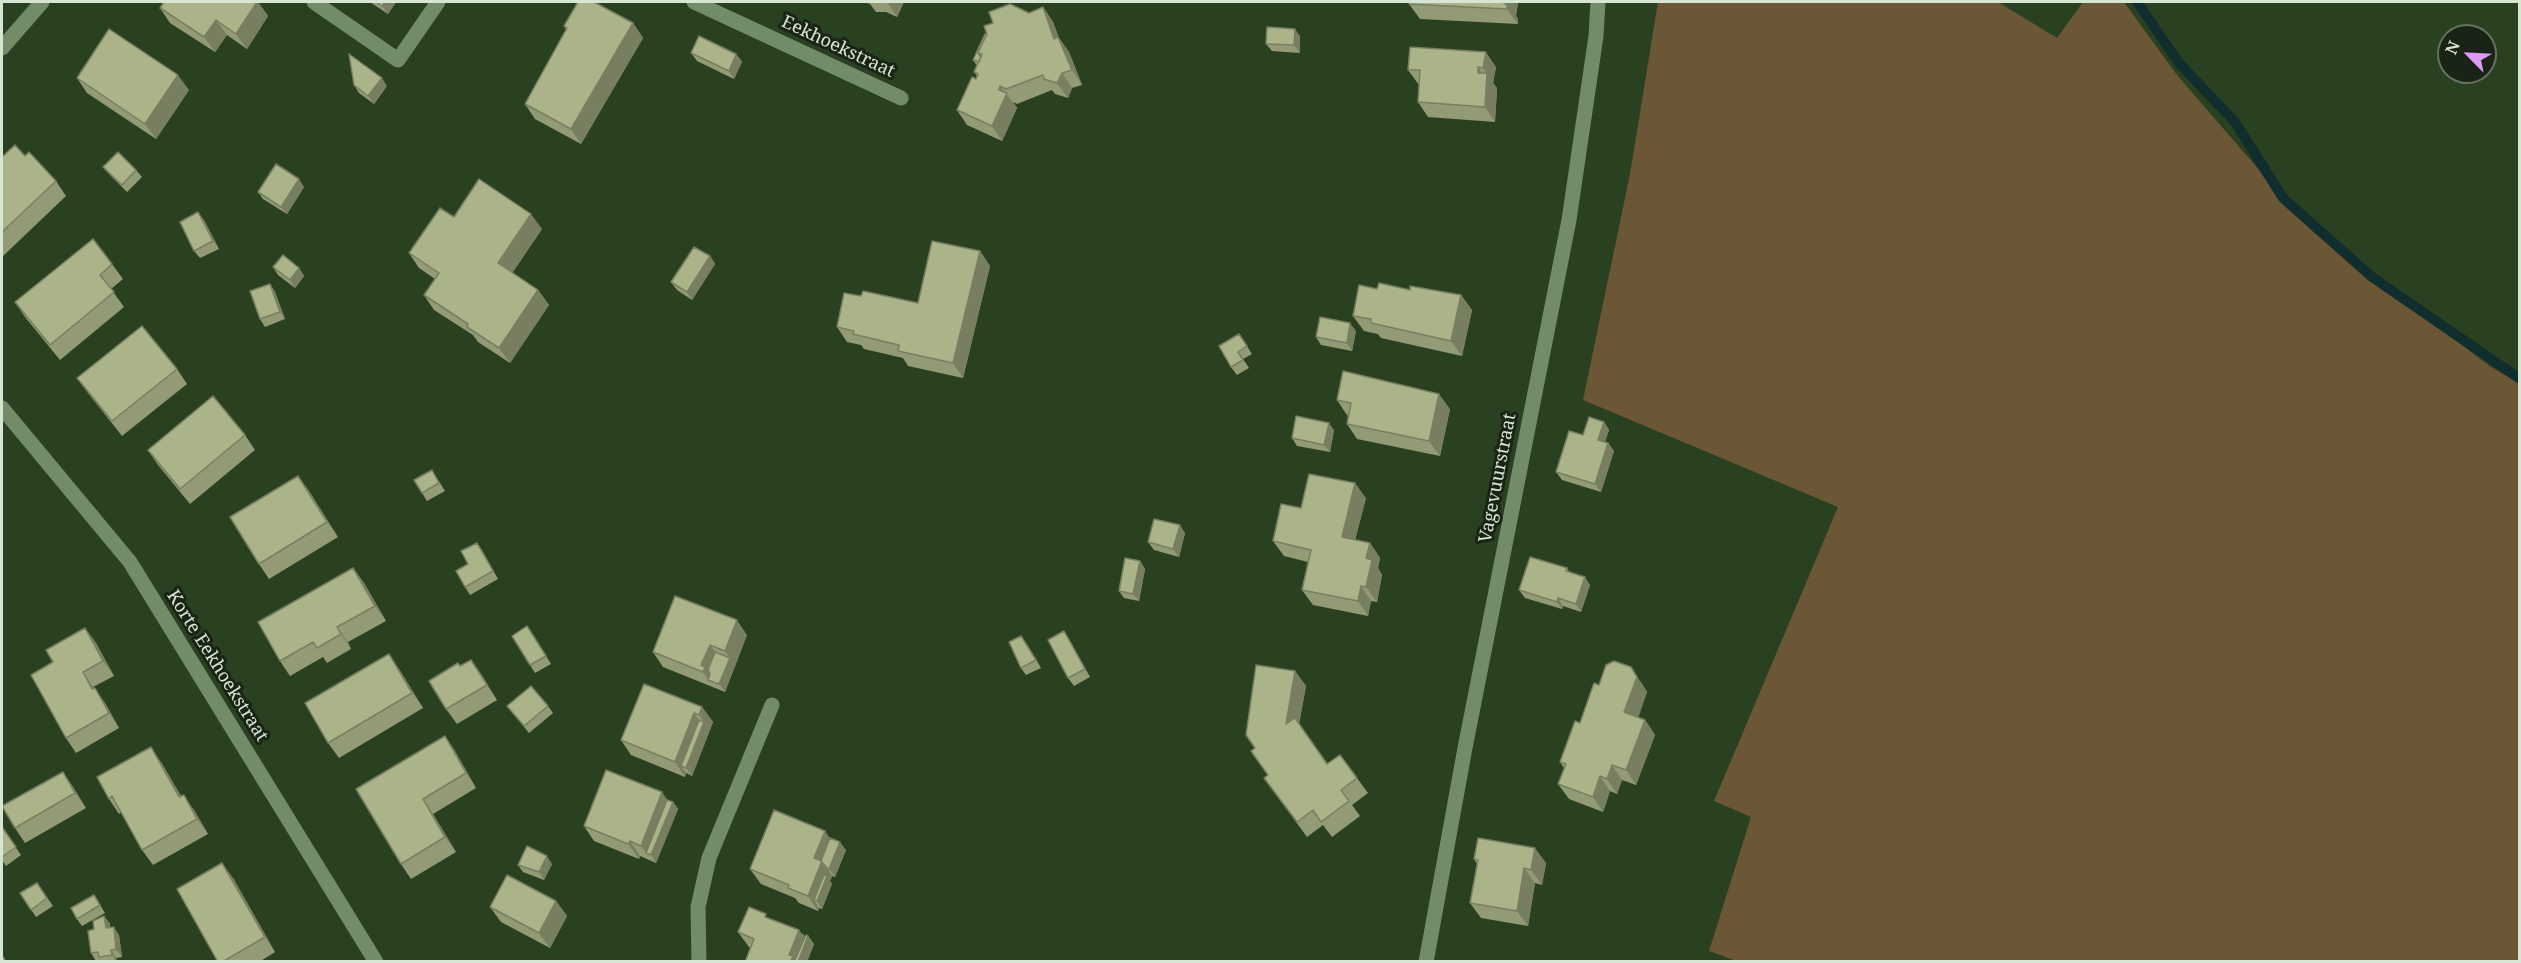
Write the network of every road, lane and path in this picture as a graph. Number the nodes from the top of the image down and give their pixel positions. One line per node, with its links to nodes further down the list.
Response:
1 (42, 2): 6 (street)
2 (314, 2): 3 (street)
3 (438, 2)
4 (694, 2): 7 (street, Eekhoekstraat)
5 (1598, 2): 12 (street, Vagevuurstraat)
6 (2, 48)
7 (901, 98)
8 (2, 408): 10 (street, Korte Eekhoekstraat)
9 (772, 705): 11 (street)
10 (376, 962)
11 (699, 962)
12 (1426, 962)

